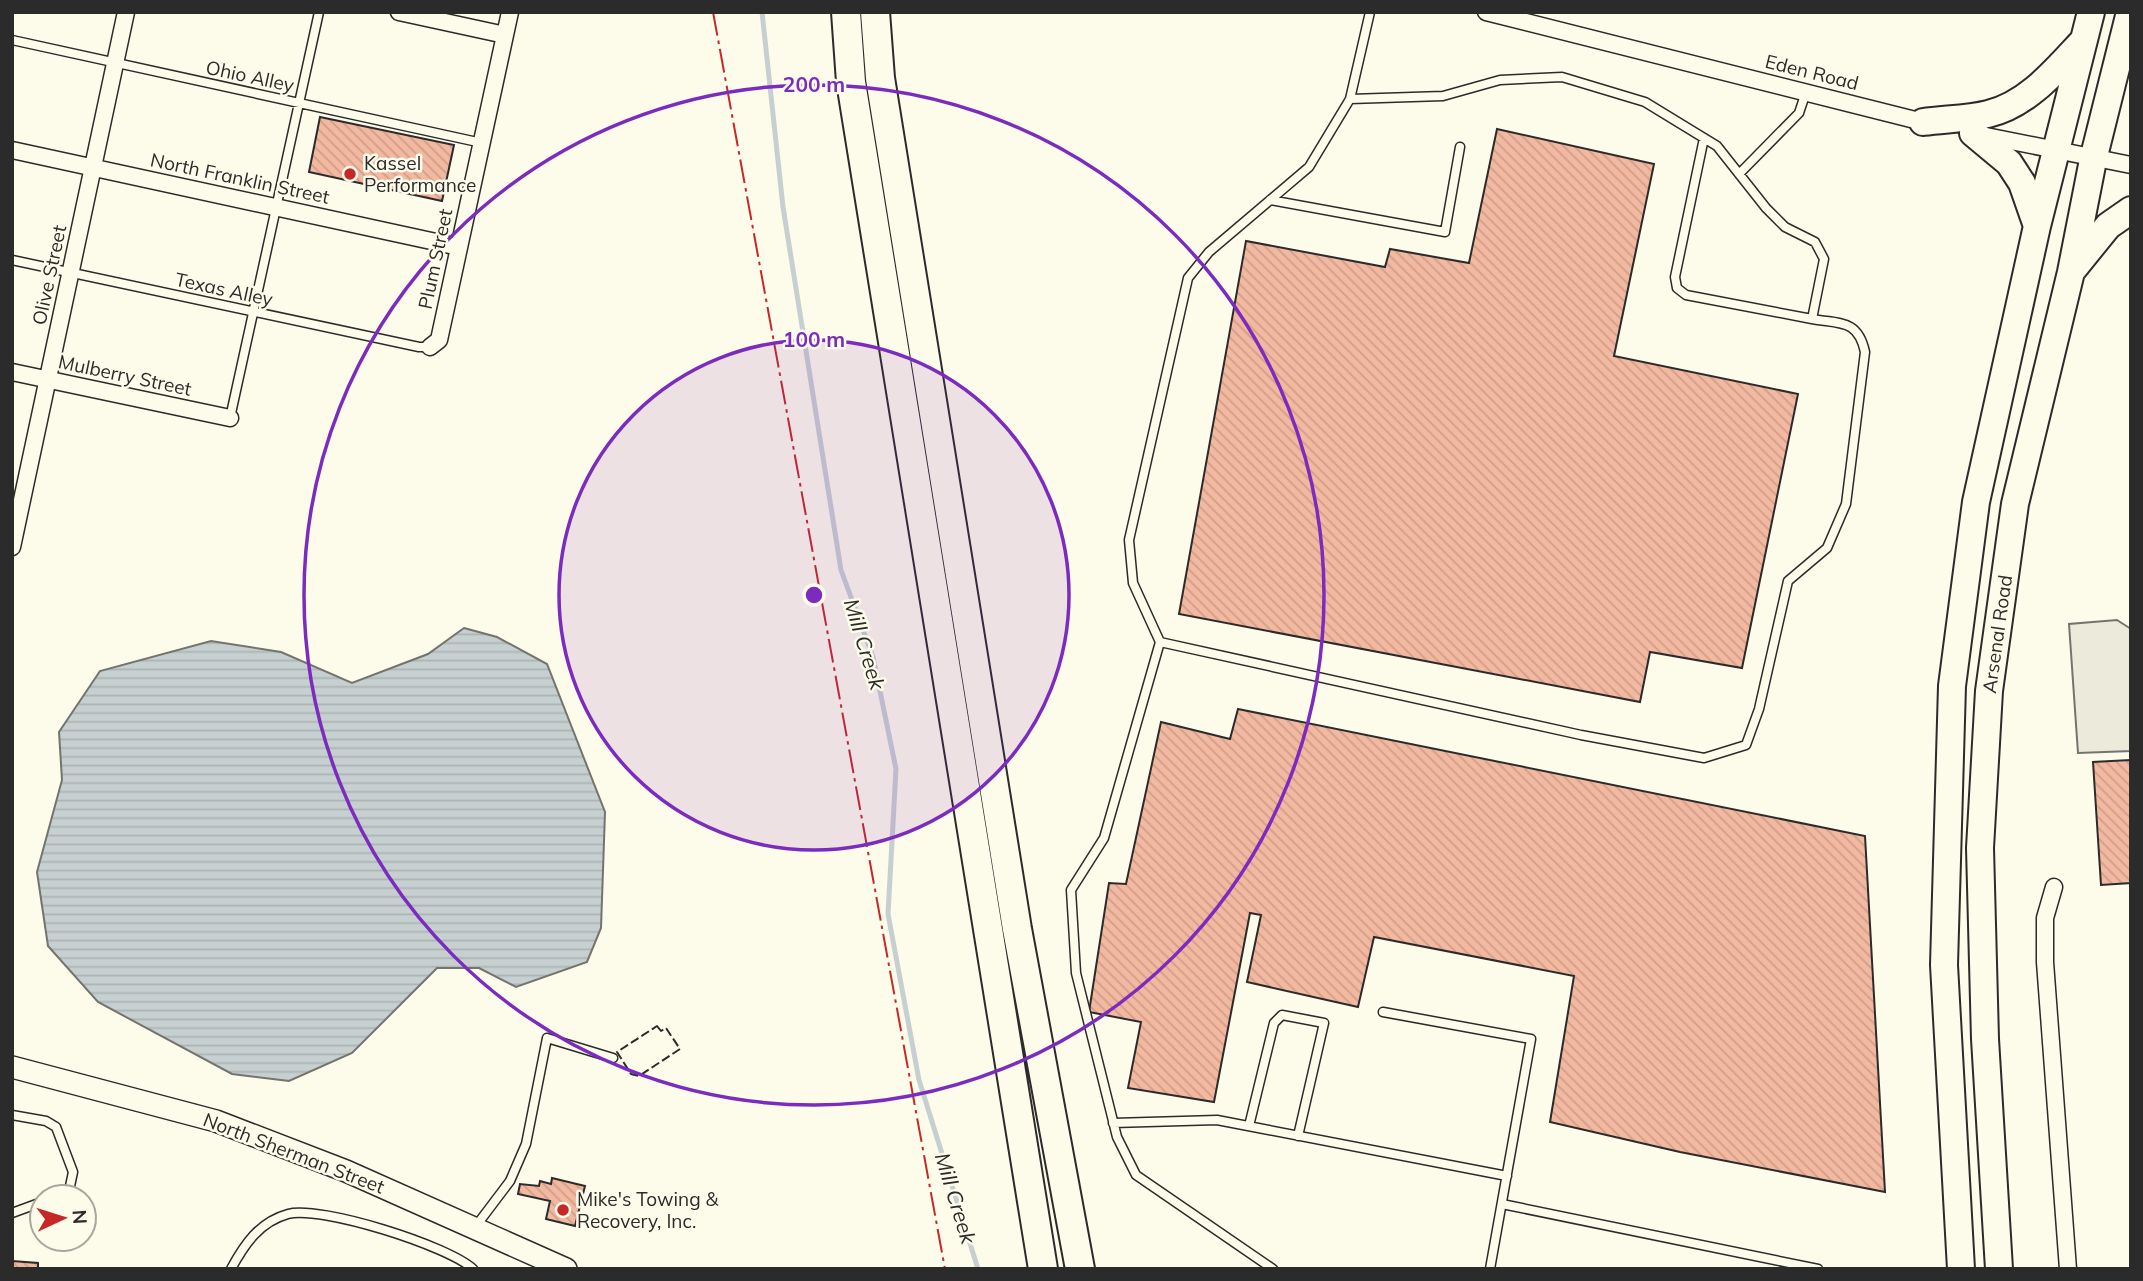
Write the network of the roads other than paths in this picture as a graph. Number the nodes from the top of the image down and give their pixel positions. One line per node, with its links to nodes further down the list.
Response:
1 (126, 12): 15 (street, Olive Street)
2 (319, 12): 18 (lane)
3 (399, 12): 11 (street)
4 (510, 12): 11 (street, Plum Street)
5 (846, 12): 61 (highway)
6 (875, 12): 62 (highway)
7 (1370, 12): 17 (lane)
8 (1486, 12): 16 (street, Eden Road)
9 (2091, 12): 12 (highway, Arsenal Road)
10 (2130, 12): 14 (highway, Arsenal Road)
11 (505, 35): 22 (street, Plum Street)
12 (2085, 38): 19 (highway); 25 (highway, Arsenal Road)
13 (12, 40): 15 (lane, Ohio Alley)
14 (2128, 50): 26 (highway, Arsenal Road)
15 (116, 62): 18 (lane, Ohio Alley); 28 (street, Olive Street)
16 (1806, 92): 19 (street, Eden Road); 29 (lane)
17 (1350, 99): 21 (lane); 30 (lane)
18 (299, 102): 22 (lane, Ohio Alley); 31 (lane)
19 (1923, 122): 20 (street, Eden Road)
20 (1973, 133): 25 (street, Eden Road); 33 (highway)
21 (1704, 138): 29 (lane); 39 (lane)
22 (481, 143): 34 (street, Plum Street)
23 (1460, 147): 30 (lane)
24 (12, 150): 28 (street, North Franklin Street)
25 (2057, 152): 26 (street, Eden Road); 33 (highway, Arsenal Road)
26 (2093, 160): 27 (street, Eden Road); 37 (highway, Arsenal Road)
27 (2131, 165)
28 (93, 168): 31 (street, North Franklin Street); 36 (street, Olive Street)
29 (1739, 174): 39 (lane)
30 (1270, 200): 45 (lane)
31 (276, 207): 34 (street, North Franklin Street); 38 (lane)
32 (2131, 210): 37 (highway)
33 (2037, 226): 66 (highway, Arsenal Road)
34 (459, 247): 40 (street, Plum Street)
35 (12, 260): 36 (lane, Texas Alley)
36 (71, 272): 38 (lane, Texas Alley); 42 (street, Olive Street)
37 (2071, 272): 67 (highway, Arsenal Road)
38 (253, 312): 40 (lane, Texas Alley); 43 (lane)
39 (1812, 319): 45 (lane)
40 (430, 347)
41 (12, 372): 42 (street, Mulberry Street)
42 (48, 380): 43 (street, Mulberry Street); 44 (street, Olive Street)
43 (230, 418)
44 (12, 547)
45 (1160, 642): 51 (lane)
46 (2054, 887): 68 (street)
47 (1383, 1012): 54 (lane)
48 (613, 1058): 57 (lane)
49 (12, 1067): 57 (main road, North Sherman Street)
50 (12, 1115): 55 (lane)
51 (1113, 1123): 52 (lane); 63 (lane)
52 (1249, 1126): 53 (lane); 53 (lane)
53 (1298, 1136): 54 (lane)
54 (1507, 1176): 56 (lane)
55 (71, 1183)
56 (1502, 1204): 64 (lane); 65 (lane)
57 (475, 1227): 60 (main road, North Sherman Street)
58 (231, 1269): 59 (lane)
59 (473, 1269)
60 (566, 1269)
61 (1043, 1269)
62 (1080, 1269)
63 (1273, 1269)
64 (1490, 1269)
65 (1818, 1269)
66 (1961, 1269)
67 (1999, 1269)
68 (2068, 1269)

